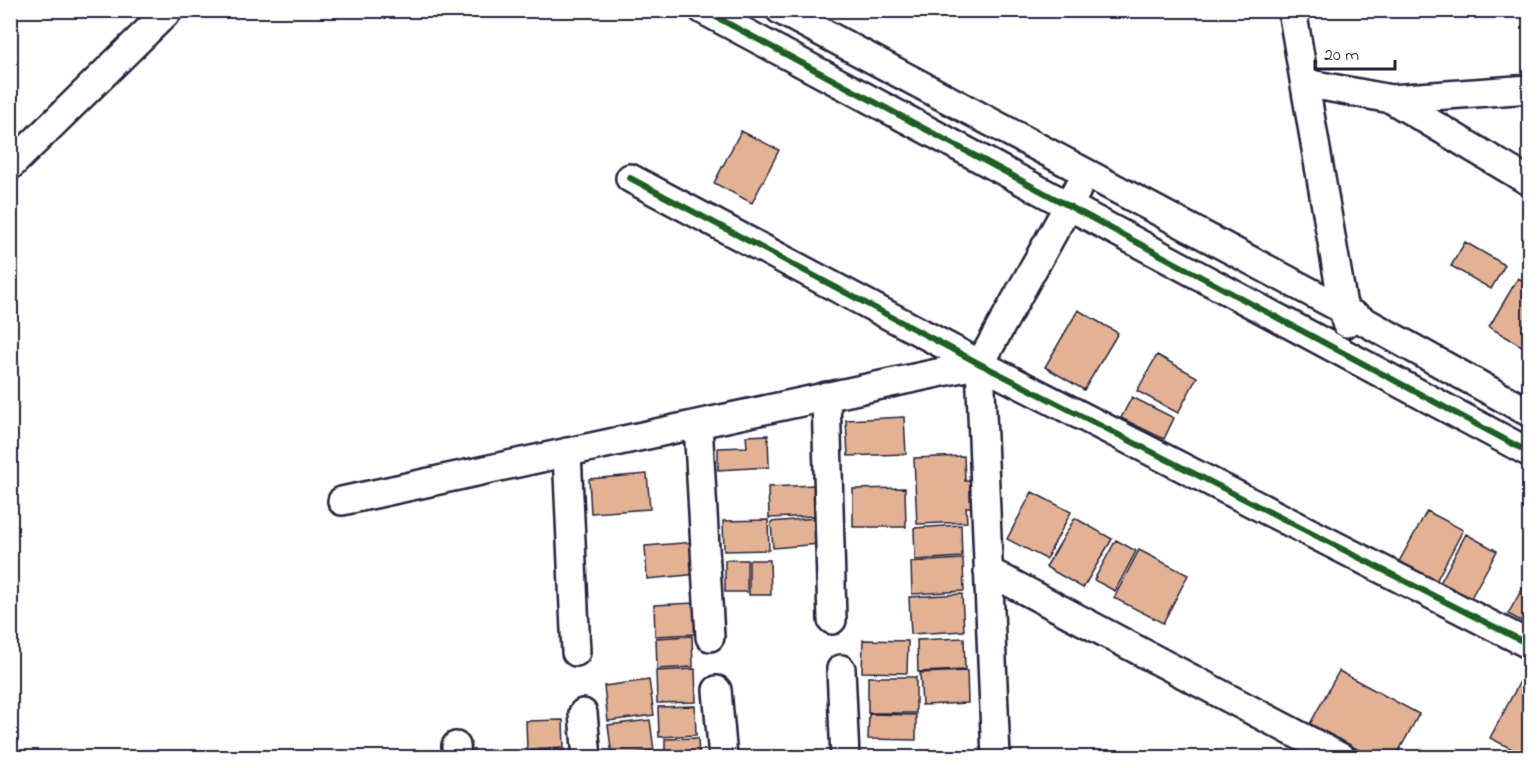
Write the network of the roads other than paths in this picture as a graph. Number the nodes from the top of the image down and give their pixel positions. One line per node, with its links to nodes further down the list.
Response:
1 (169, 10): 8 (street)
2 (704, 10): 12 (street)
3 (780, 10): 9 (street)
4 (1292, 10): 5 (street)
5 (1305, 83): 7 (street); 13 (street)
6 (1530, 89): 7 (street)
7 (1392, 99): 11 (street)
8 (10, 166)
9 (1086, 173): 12 (street); 13 (street)
10 (630, 178): 15 (street)
11 (1530, 182)
12 (1068, 205): 14 (street); 15 (street)
13 (1344, 310): 14 (street); 17 (street)
14 (1351, 357): 20 (street)
15 (980, 364): 16 (street); 22 (street); 25 (street)
16 (826, 396): 18 (street); 23 (street)
17 (1530, 413)
18 (698, 423): 19 (street); 24 (street)
19 (567, 452): 21 (street); 26 (street)
20 (1530, 453)
21 (342, 501)
22 (988, 571): 33 (street); 34 (street)
23 (832, 620)
24 (710, 637)
25 (1530, 645)
26 (576, 652)
27 (841, 669): 32 (street)
28 (717, 690): 31 (street)
29 (584, 713): 30 (street)
30 (587, 758)
31 (723, 758)
32 (845, 758)
33 (996, 758)
34 (1342, 758)

